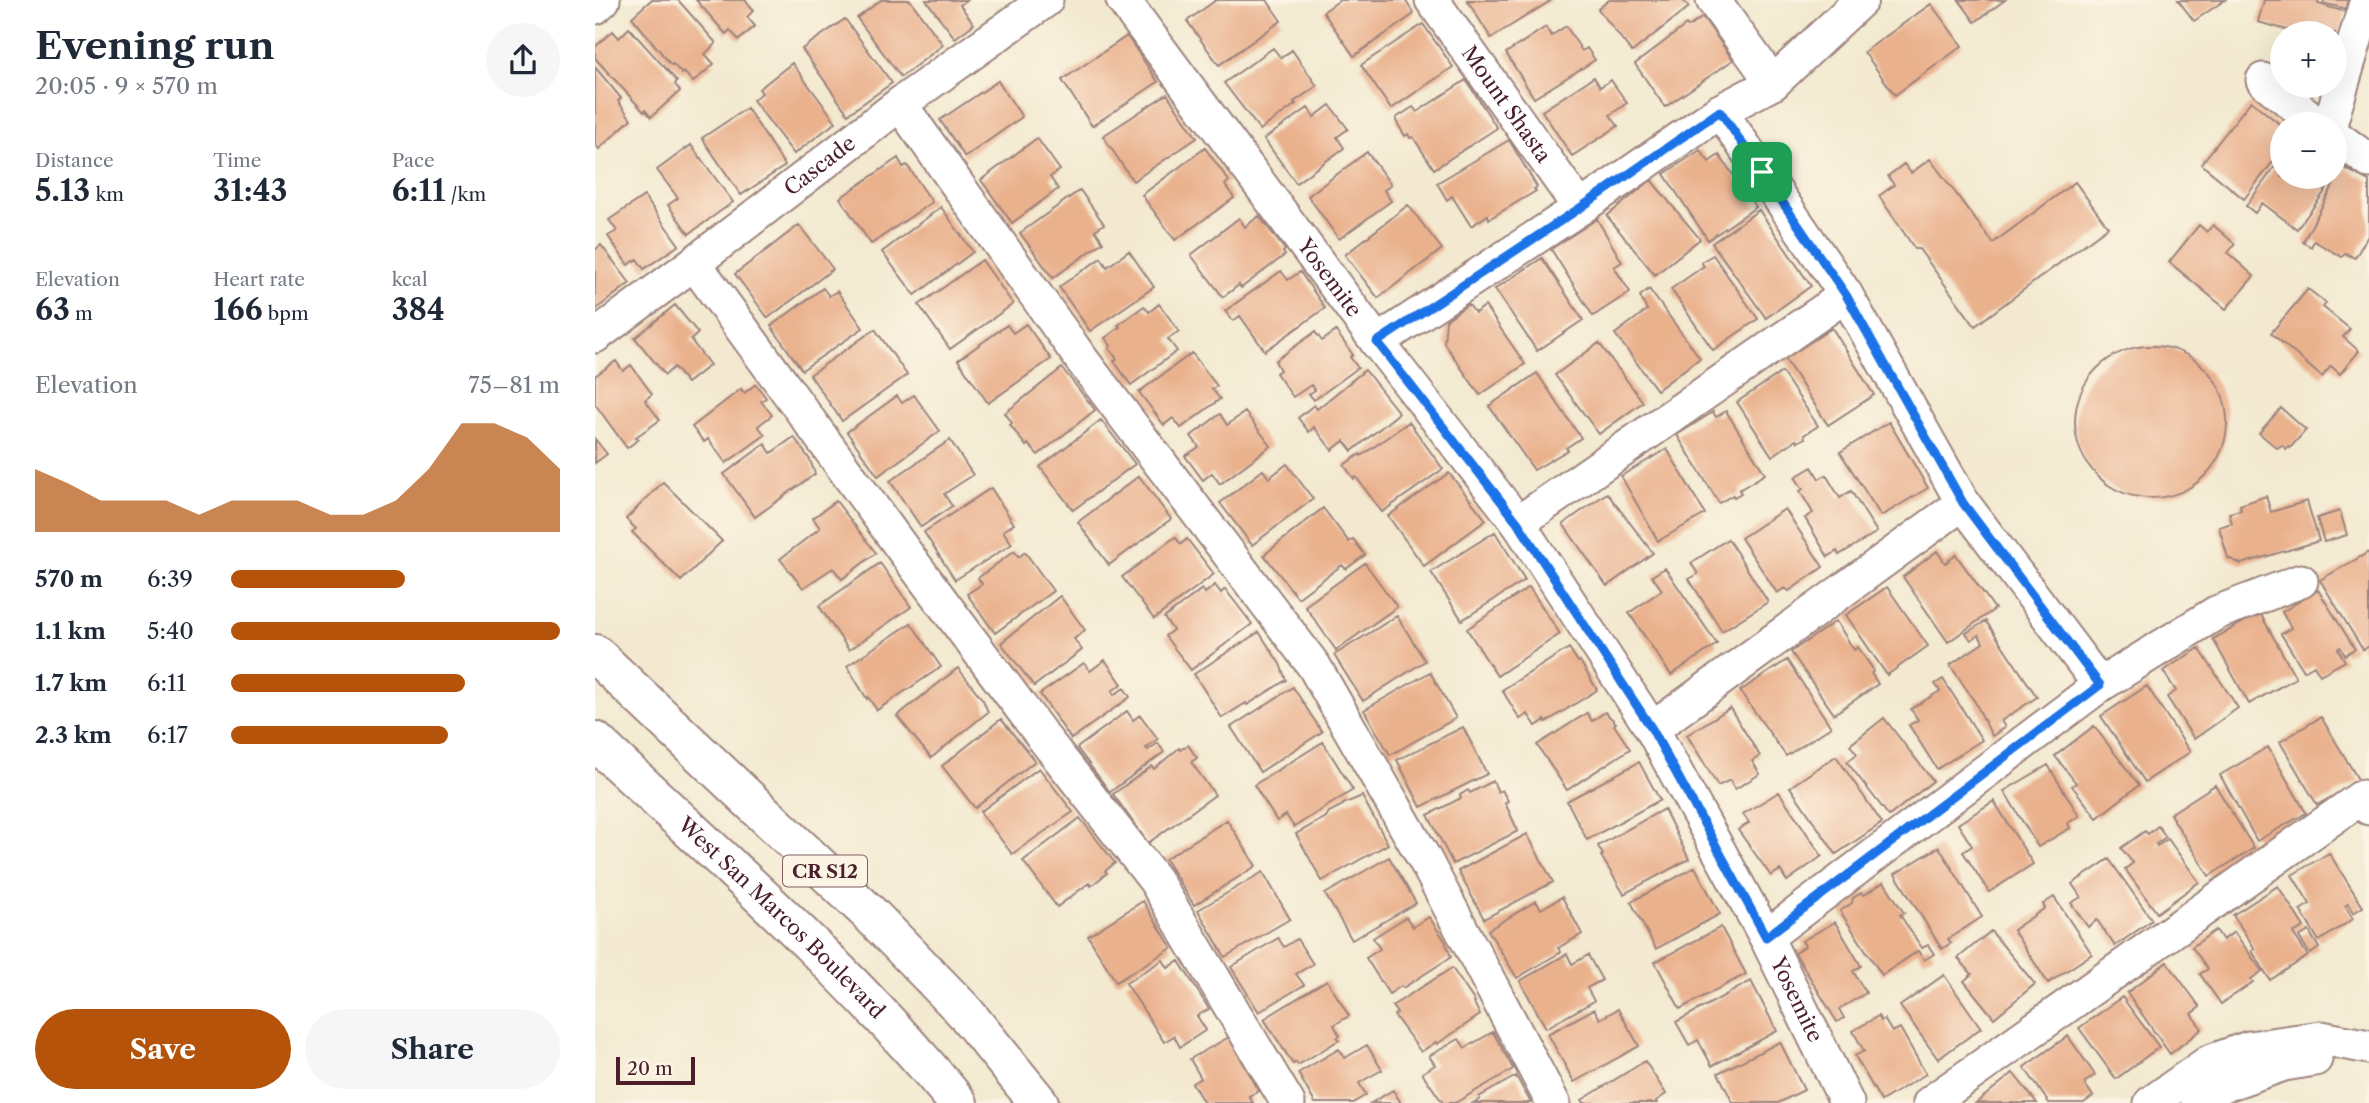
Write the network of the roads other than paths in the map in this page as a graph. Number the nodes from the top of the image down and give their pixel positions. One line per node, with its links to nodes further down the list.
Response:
1 (603, 0): 8 (street)
2 (1047, 0): 11 (street, Cascade)
3 (1123, 0): 21 (street, Yosemite)
4 (1432, 0): 17 (street, Mount Shasta)
5 (1713, 0): 10 (street)
6 (1861, 0): 10 (street)
7 (2367, 0): 14 (street)
8 (595, 7)
9 (2263, 80): 13 (street)
10 (1773, 83): 12 (street)
11 (900, 104): 18 (street, Cascade); 35 (street)
12 (1720, 111): 17 (street); 19 (street)
13 (2303, 112)
14 (2334, 112)
15 (2347, 145): 16 (street)
16 (2369, 161)
17 (1580, 208): 21 (street)
18 (694, 263): 20 (street, Cascade); 34 (street)
19 (1846, 295): 22 (street); 23 (street)
20 (595, 336)
21 (1377, 342): 23 (street, Yosemite)
22 (1963, 503): 26 (street); 27 (street)
23 (1518, 523): 27 (street, Yosemite)
24 (2301, 581): 26 (street)
25 (595, 654): 33 (main road, CR S12)
26 (2100, 685): 30 (street)
27 (1652, 729): 30 (street, Yosemite)
28 (595, 741): 32 (main road, West San Marcos Boulevard / CR S12)
29 (2369, 808): 37 (street)
30 (1766, 937): 36 (street, Yosemite)
31 (2369, 1048): 38 (street); 39 (street)
32 (958, 1103)
33 (1039, 1103)
34 (1287, 1103)
35 (1553, 1103)
36 (1847, 1103)
37 (1930, 1103)
38 (2151, 1103)
39 (2198, 1103)

